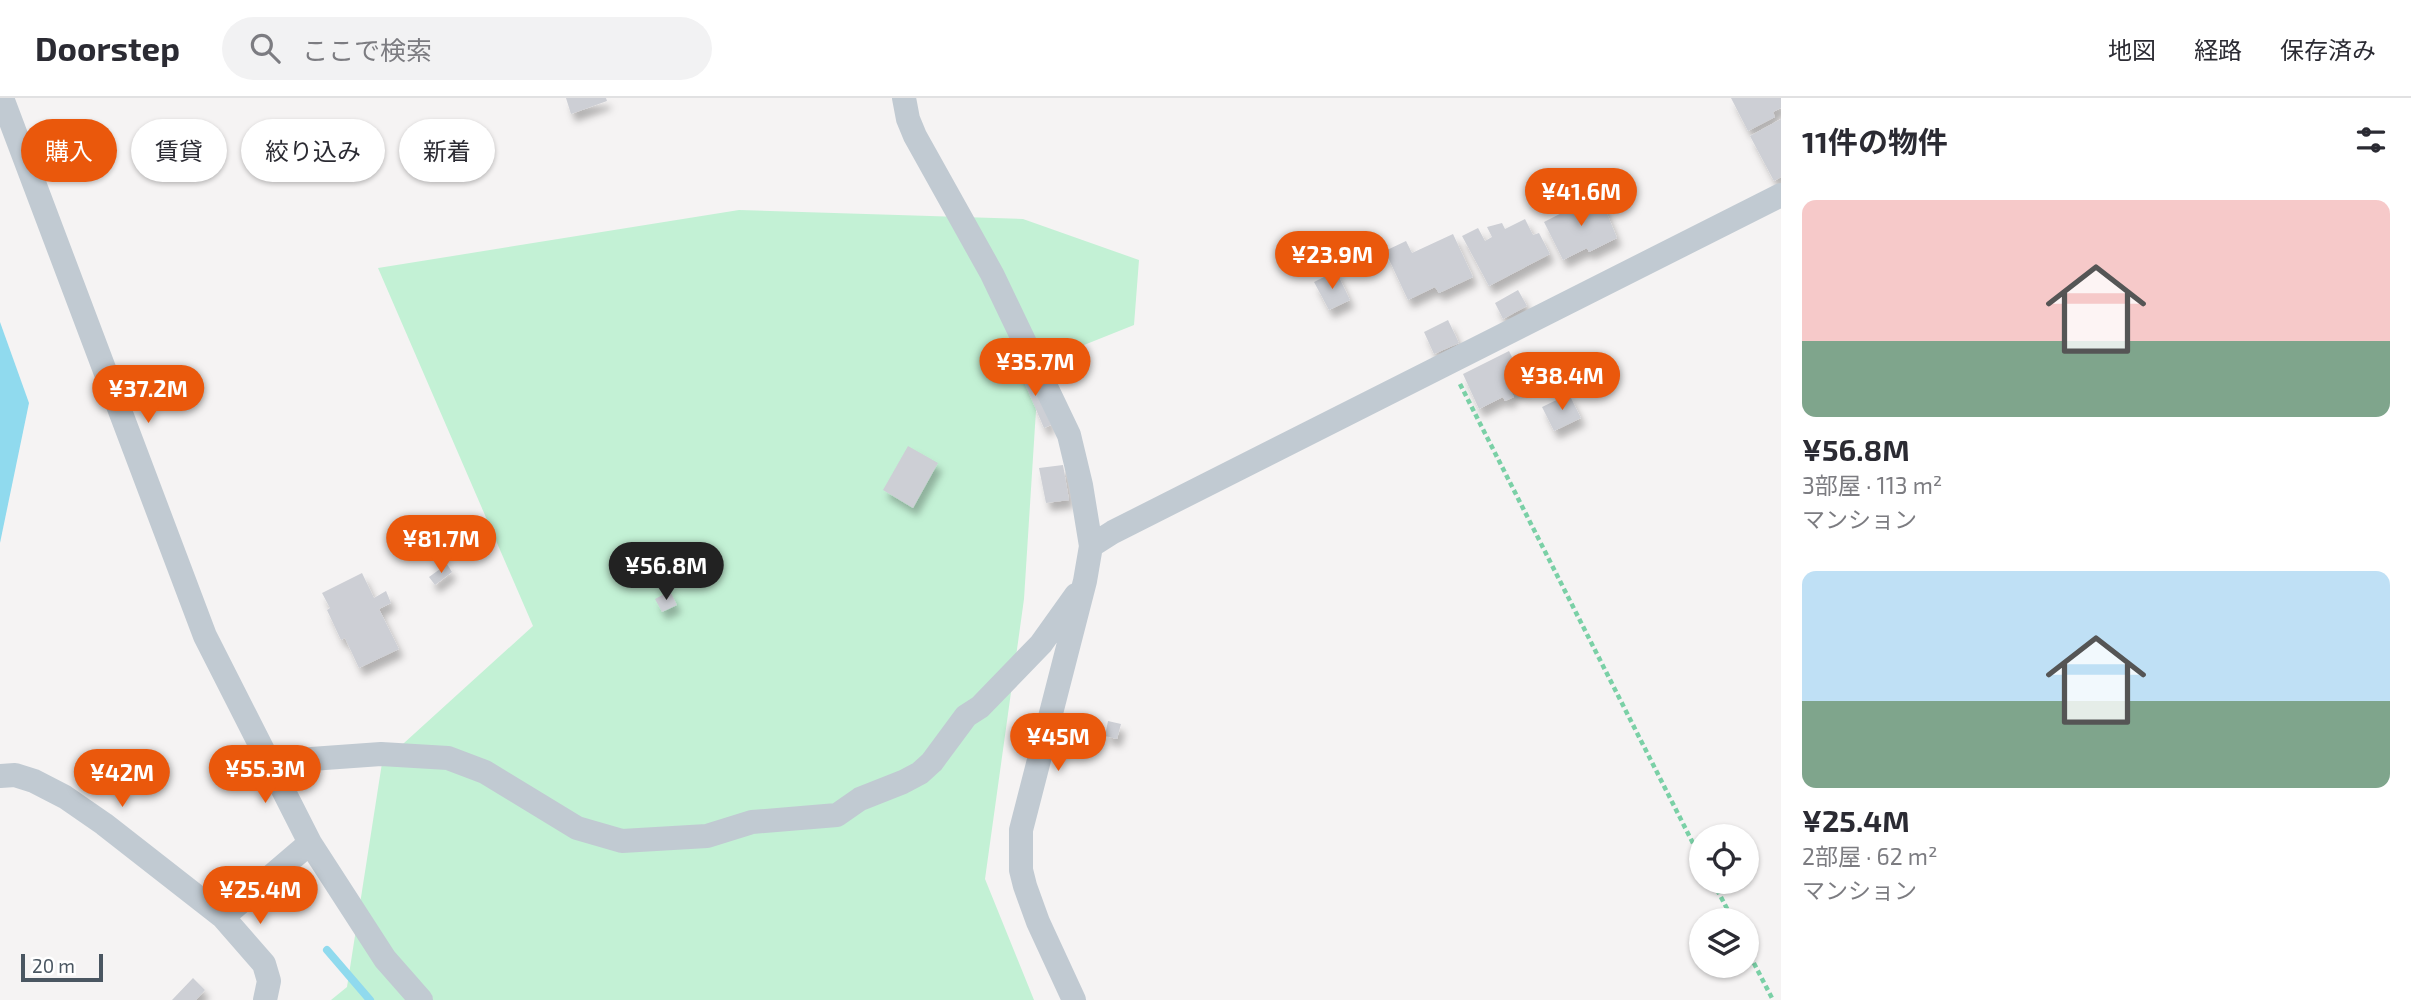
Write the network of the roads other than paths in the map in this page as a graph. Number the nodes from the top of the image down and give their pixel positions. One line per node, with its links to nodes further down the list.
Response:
1 (2, 98): 6 (street)
2 (904, 98): 4 (street)
3 (1781, 195): 4 (street)
4 (1091, 546): 5 (street)
5 (1085, 581): 6 (street); 12 (street)
6 (269, 762): 8 (street)
7 (0, 776): 9 (street)
8 (310, 843): 9 (street); 11 (street)
9 (223, 917): 10 (street)
10 (265, 1000)
11 (421, 1000)
12 (1074, 1000)

